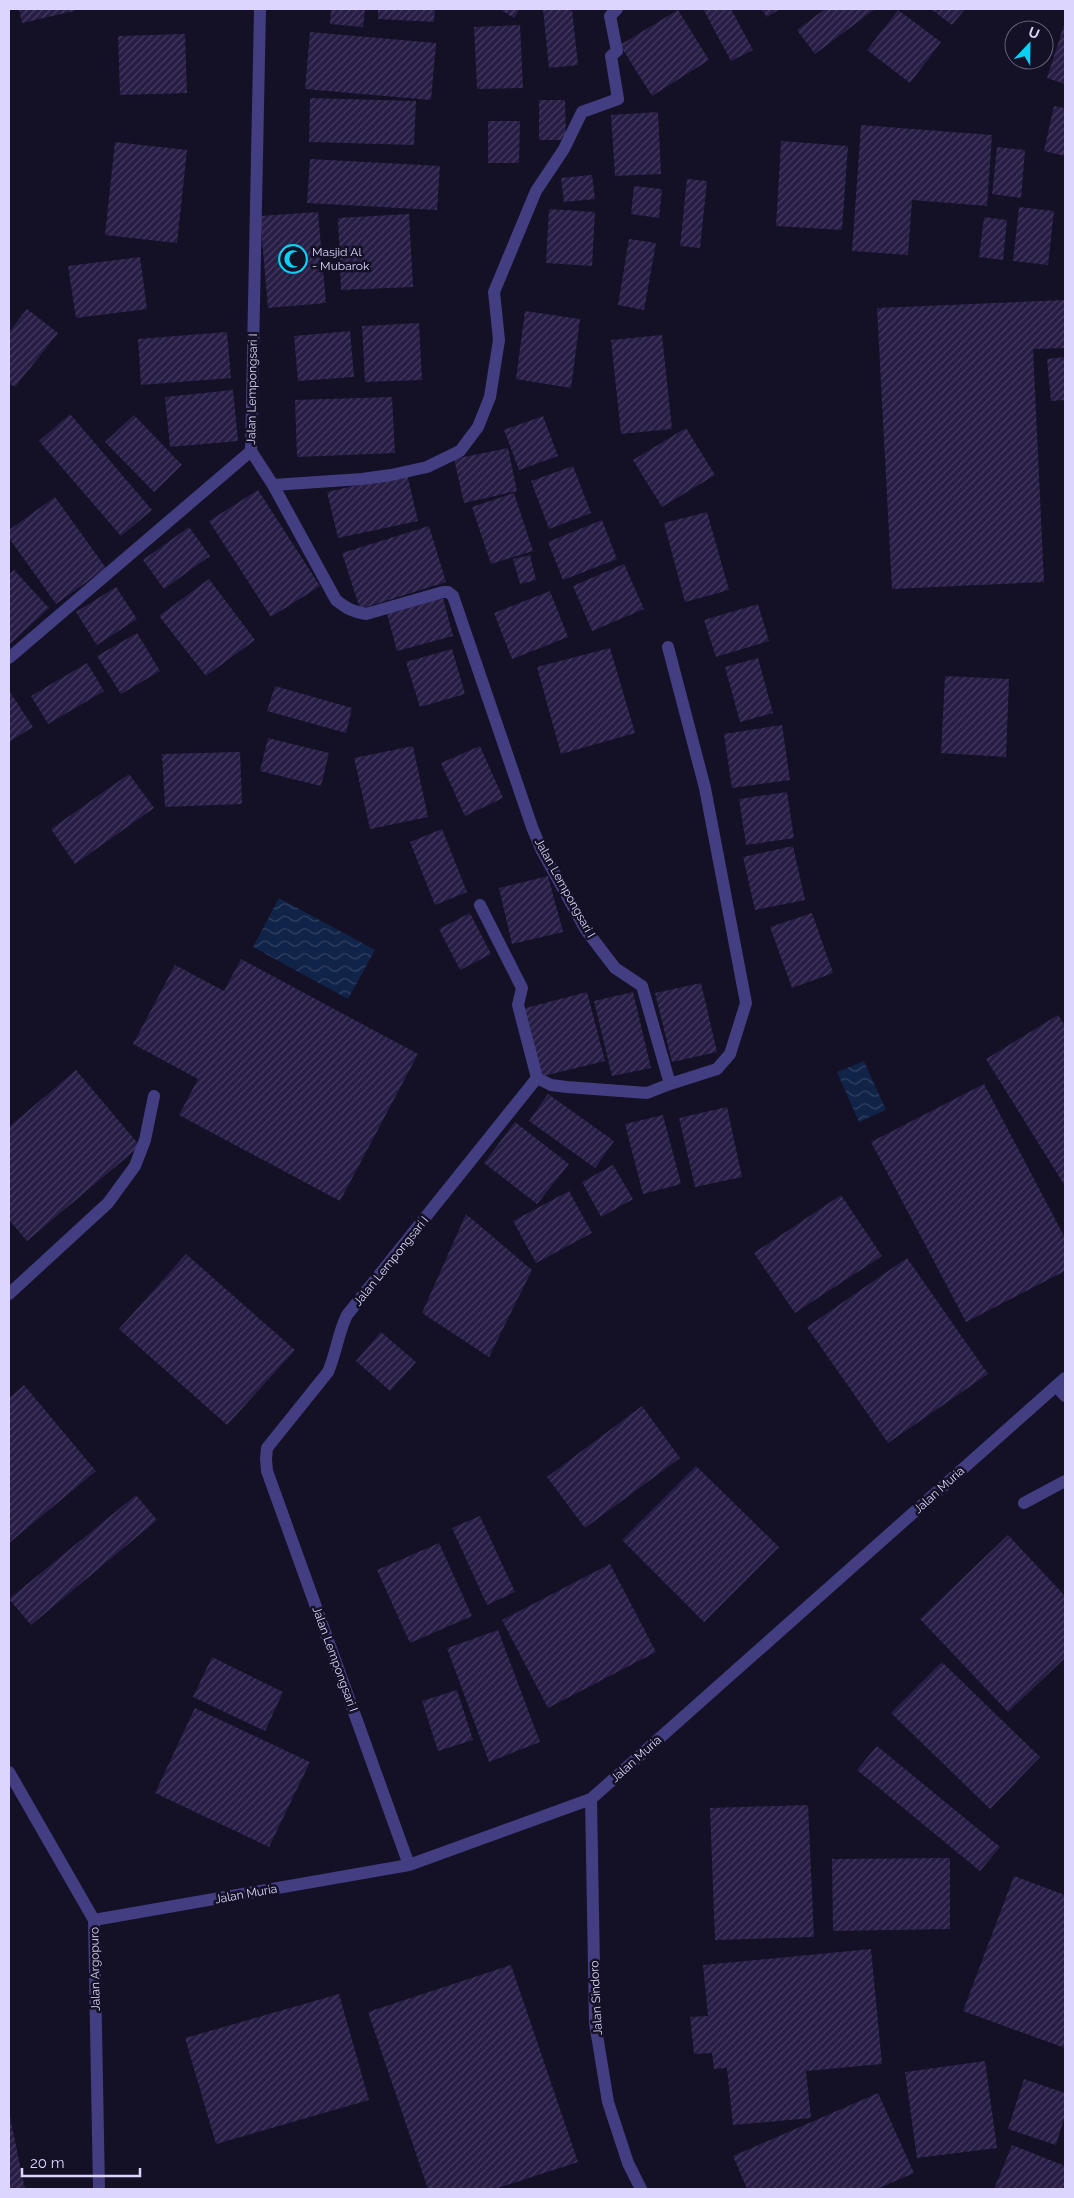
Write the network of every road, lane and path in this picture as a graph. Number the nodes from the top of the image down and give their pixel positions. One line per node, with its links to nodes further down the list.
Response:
1 (260, 9): 3 (street, Jalan Lempongsari I)
2 (617, 9): 4 (street)
3 (251, 451): 4 (street, Jalan Lempongsari I); 6 (street, Jalan Lempongsari I)
4 (272, 485): 9 (street, Jalan Lempongsari I)
5 (668, 647): 9 (street)
6 (9, 658)
7 (480, 905): 8 (street)
8 (537, 1078): 9 (street); 18 (street, Jalan Lempongsari I)
9 (670, 1084)
10 (154, 1096): 11 (street)
11 (9, 1294)
12 (1061, 1382): 13 (street); 17 (street, Jalan Muria)
13 (1065, 1396)
14 (1065, 1481): 15 (street)
15 (1024, 1503)
16 (9, 1772): 19 (street, Jalan Argopuro)
17 (591, 1799): 18 (street, Jalan Muria); 21 (street, Jalan Sindoro)
18 (409, 1865): 19 (street, Jalan Muria)
19 (94, 1920): 20 (street, Jalan Argopuro)
20 (99, 2189)
21 (641, 2189)

